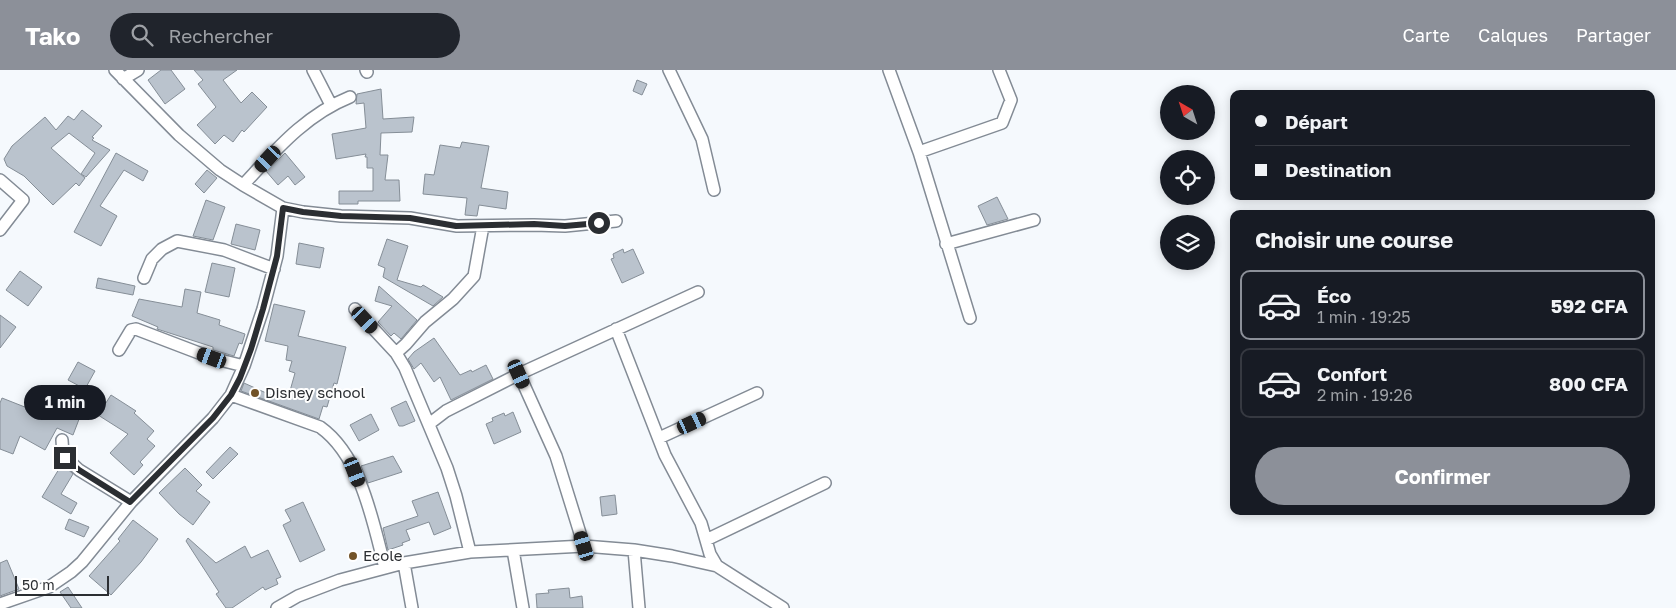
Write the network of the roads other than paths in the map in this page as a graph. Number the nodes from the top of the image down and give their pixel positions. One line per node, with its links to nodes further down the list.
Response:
1 (138, 70): 6 (street)
2 (313, 70): 8 (street)
3 (669, 70): 12 (street)
4 (888, 70): 9 (street)
5 (999, 70): 9 (street)
6 (119, 74): 11 (street)
7 (350, 97): 8 (street)
8 (331, 105): 11 (street)
9 (919, 152): 18 (street)
10 (0, 180): 17 (street)
11 (243, 185): 13 (street)
12 (714, 190)
13 (283, 208): 16 (street); 19 (street)
14 (1034, 220): 18 (street)
15 (616, 222): 16 (street)
16 (484, 226): 26 (street)
17 (0, 230)
18 (946, 244): 23 (street)
19 (274, 269): 20 (street); 27 (street)
20 (144, 278)
21 (698, 292): 24 (street)
22 (355, 309): 26 (street)
23 (970, 318)
24 (616, 329): 28 (street); 32 (street)
25 (119, 350): 27 (street)
26 (396, 353): 31 (street)
27 (244, 366): 30 (street)
28 (519, 374): 31 (street); 37 (street)
29 (757, 393): 32 (street)
30 (231, 395): 35 (street); 43 (street)
31 (429, 424): 40 (street)
32 (659, 438): 36 (street)
33 (62, 440): 35 (street)
34 (825, 483): 36 (street)
35 (130, 502): 44 (street)
36 (706, 540): 42 (street)
37 (584, 546): 38 (street); 39 (street)
38 (513, 550): 40 (street); 47 (street)
39 (634, 550): 42 (street); 48 (street)
40 (470, 552): 41 (street)
41 (404, 563): 43 (street); 46 (street)
42 (717, 566): 49 (street)
43 (385, 568): 45 (street)
44 (0, 604)
45 (277, 608)
46 (412, 608)
47 (523, 608)
48 (639, 608)
49 (783, 608)

